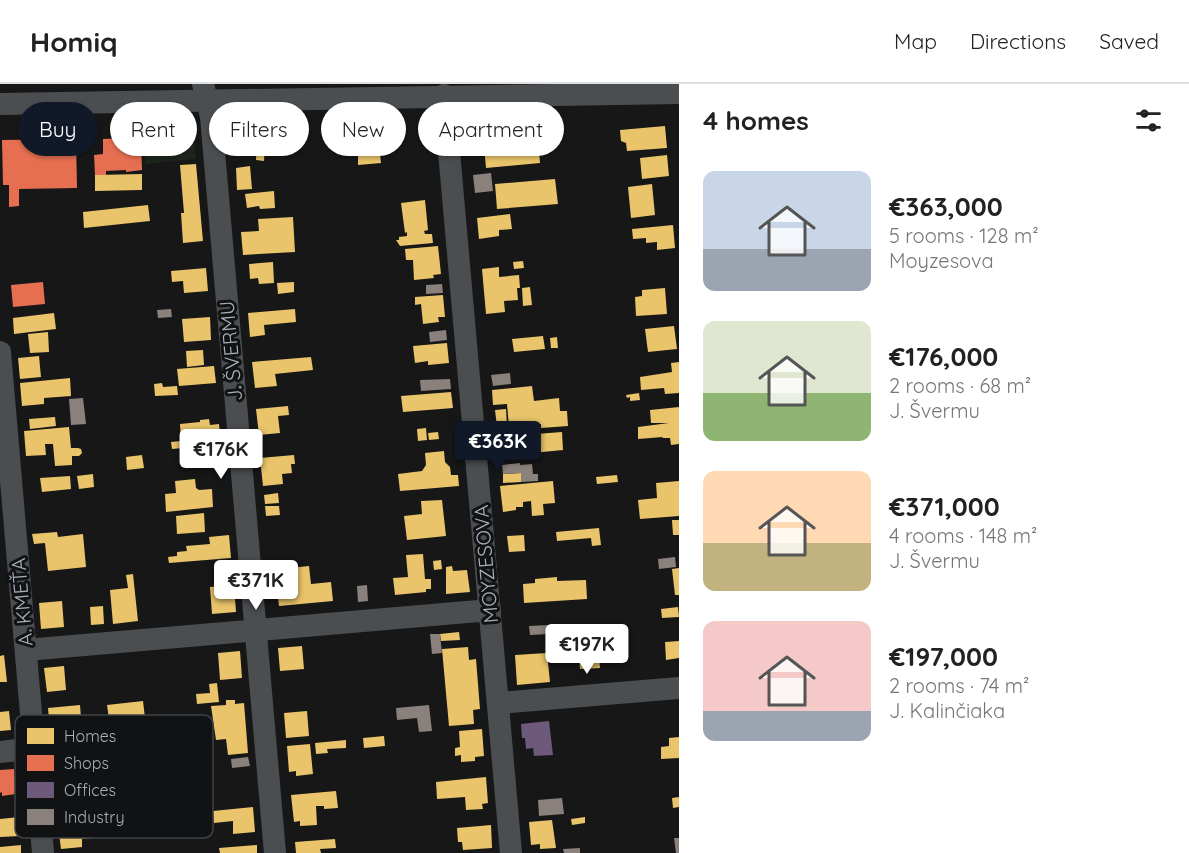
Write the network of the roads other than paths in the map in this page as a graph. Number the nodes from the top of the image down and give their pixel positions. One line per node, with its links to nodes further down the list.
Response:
1 (204, 92): 3 (street); 4 (street); 7 (street, J. ŠVERMU)
2 (679, 93): 3 (street)
3 (444, 95): 6 (street, MOYZESOVA)
4 (0, 104)
5 (0, 351): 8 (street, A. KMEŤA)
6 (490, 610): 7 (street); 10 (street, MOYZESOVA)
7 (255, 631): 8 (street); 16 (street, J. ŠVERMU)
8 (26, 651): 11 (street, A. KMEŤA)
9 (679, 688): 10 (street)
10 (498, 703): 17 (street, MOYZESOVA)
11 (31, 715)
12 (15, 750): 13 (street)
13 (0, 752)
14 (42, 838): 15 (street, A. KMEŤA)
15 (43, 853)
16 (275, 853)
17 (511, 853)

